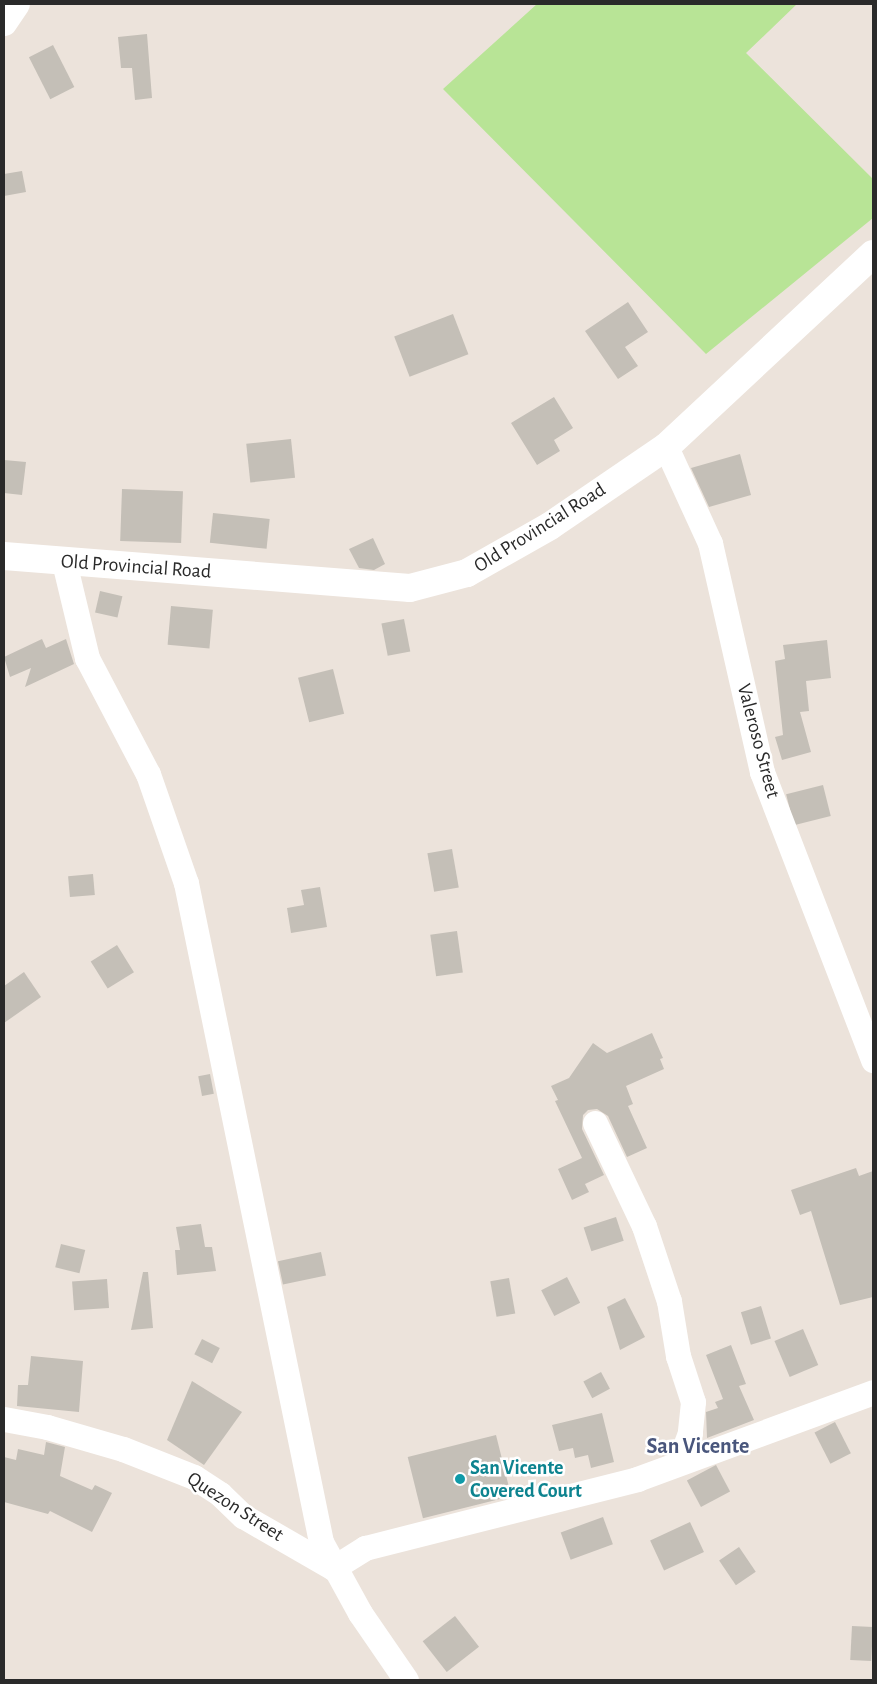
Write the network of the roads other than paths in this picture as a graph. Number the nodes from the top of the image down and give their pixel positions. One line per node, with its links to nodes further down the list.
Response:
1 (17, 4): 2 (street)
2 (4, 23)
3 (873, 254): 4 (main road, Old Provincial Road)
4 (666, 446): 6 (main road, Old Provincial Road); 7 (street, Valeroso Street)
5 (4, 556): 6 (main road, Old Provincial Road)
6 (64, 562): 12 (street)
7 (873, 1060)
8 (595, 1123): 11 (street)
9 (873, 1392): 11 (street)
10 (4, 1419): 12 (street, Quezon Street)
11 (679, 1462): 12 (street)
12 (333, 1568): 13 (street, Quezon Street)
13 (406, 1680)

